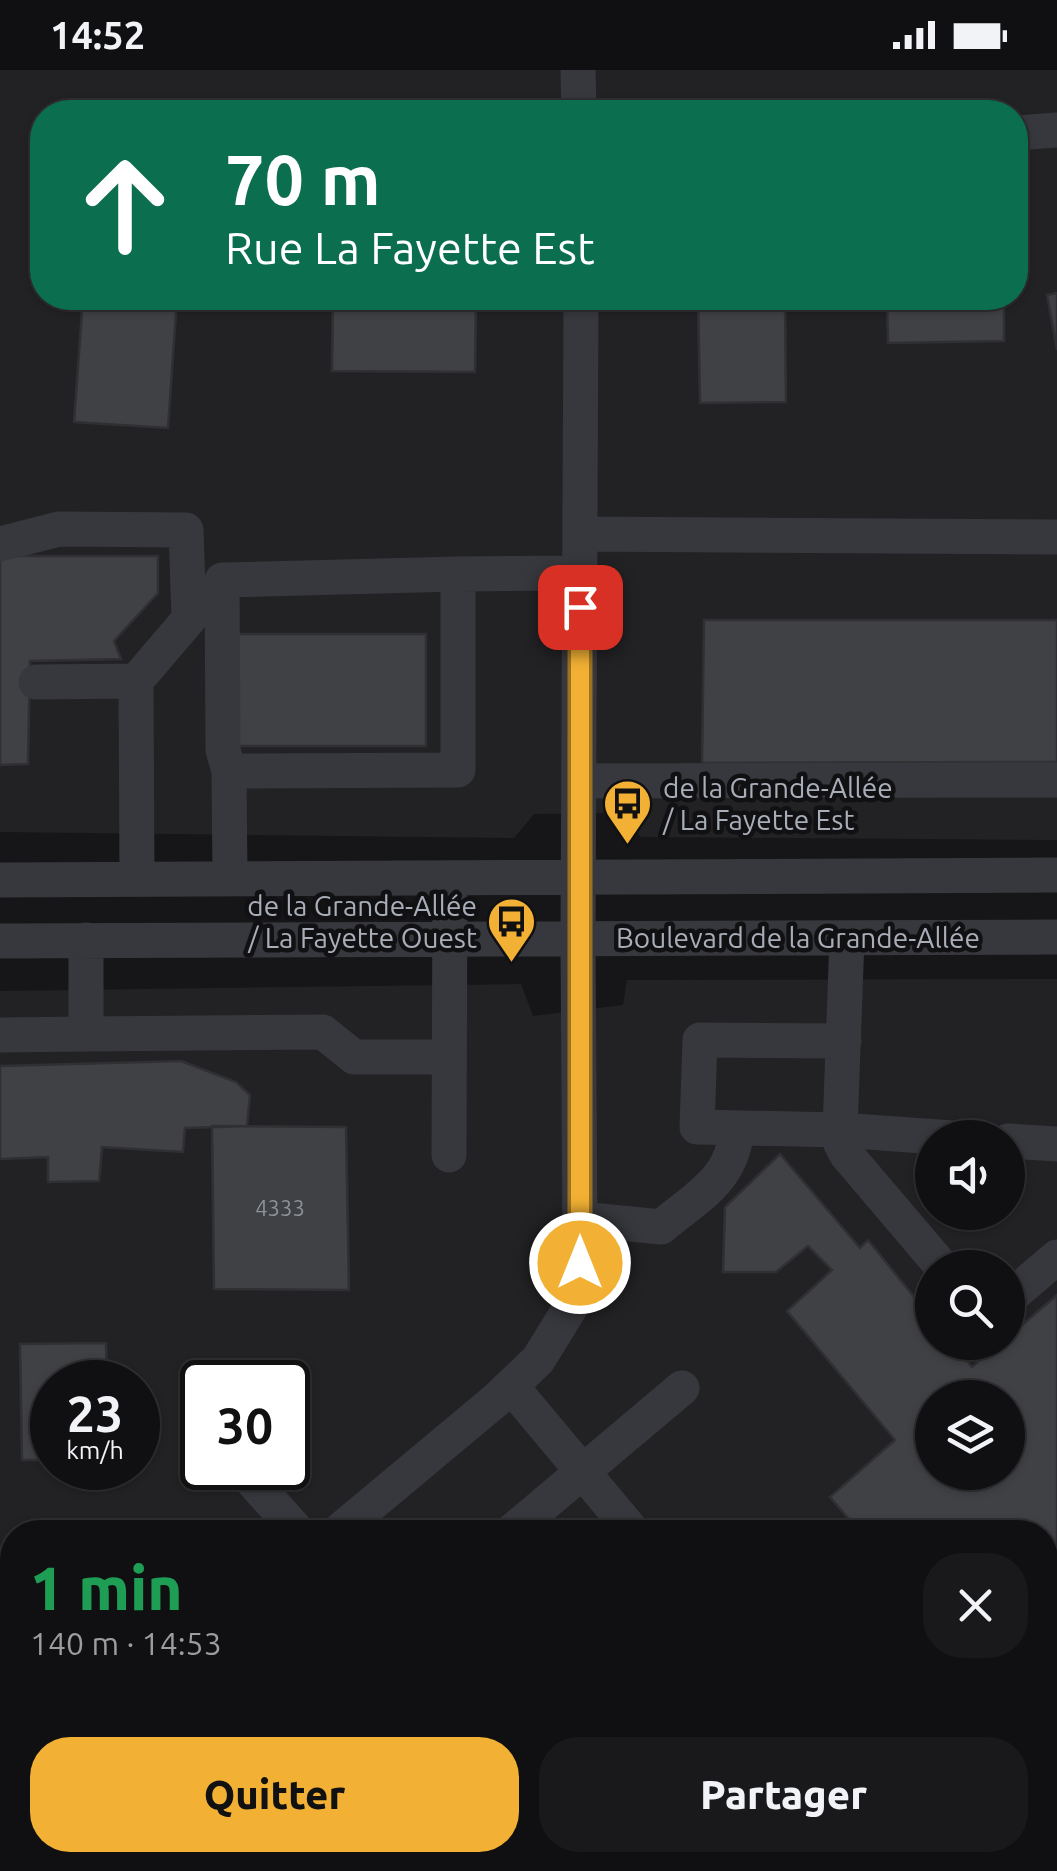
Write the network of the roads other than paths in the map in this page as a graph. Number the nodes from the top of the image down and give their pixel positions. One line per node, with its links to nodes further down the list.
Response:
1 (578, 70): 2 (street)
2 (579, 100)
3 (1057, 130): 4 (street)
4 (1028, 131)
5 (581, 310): 6 (street)
6 (581, 534): 7 (street); 9 (street)
7 (1057, 537)
8 (0, 544): 11 (street)
9 (581, 572): 10 (street); 14 (street)
10 (458, 574): 13 (street); 13 (street)
11 (136, 681): 12 (street); 19 (street)
12 (36, 682)
13 (229, 771): 20 (street)
14 (579, 780): 15 (street); 18 (street)
15 (1057, 780)
16 (1057, 875): 18 (street)
17 (450, 878): 18 (street); 20 (street); 25 (street)
18 (579, 878): 26 (street)
19 (137, 879): 20 (street); 21 (street)
20 (230, 879)
21 (0, 880)
22 (1057, 937): 23 (street, Boulevard de la Grande-Allée)
23 (847, 938): 26 (street, Boulevard de la Grande-Allée); 30 (street)
24 (86, 940): 25 (street, Boulevard de la Grande-Allée); 27 (street, Boulevard de la Grande-Allée); 28 (street)
25 (450, 940): 26 (street, Boulevard de la Grande-Allée); 31 (street)
26 (578, 940): 38 (street)
27 (0, 941)
28 (86, 1034): 29 (street); 31 (street)
29 (0, 1035)
30 (844, 1041): 32 (street); 33 (street)
31 (450, 1058): 37 (street)
32 (737, 1128): 33 (street); 38 (street)
33 (840, 1130): 34 (street); 39 (street)
34 (915, 1135)
35 (1025, 1142): 36 (street)
36 (1057, 1144)
37 (449, 1155)
38 (580, 1220): 42 (street)
39 (928, 1250)
40 (1057, 1257): 41 (street)
41 (1025, 1285)
42 (511, 1386): 44 (street); 47 (street)
43 (682, 1388): 44 (street)
44 (583, 1472): 48 (street); 49 (street)
45 (261, 1490): 46 (street)
46 (288, 1520)
47 (352, 1520)
48 (525, 1520)
49 (623, 1520)

